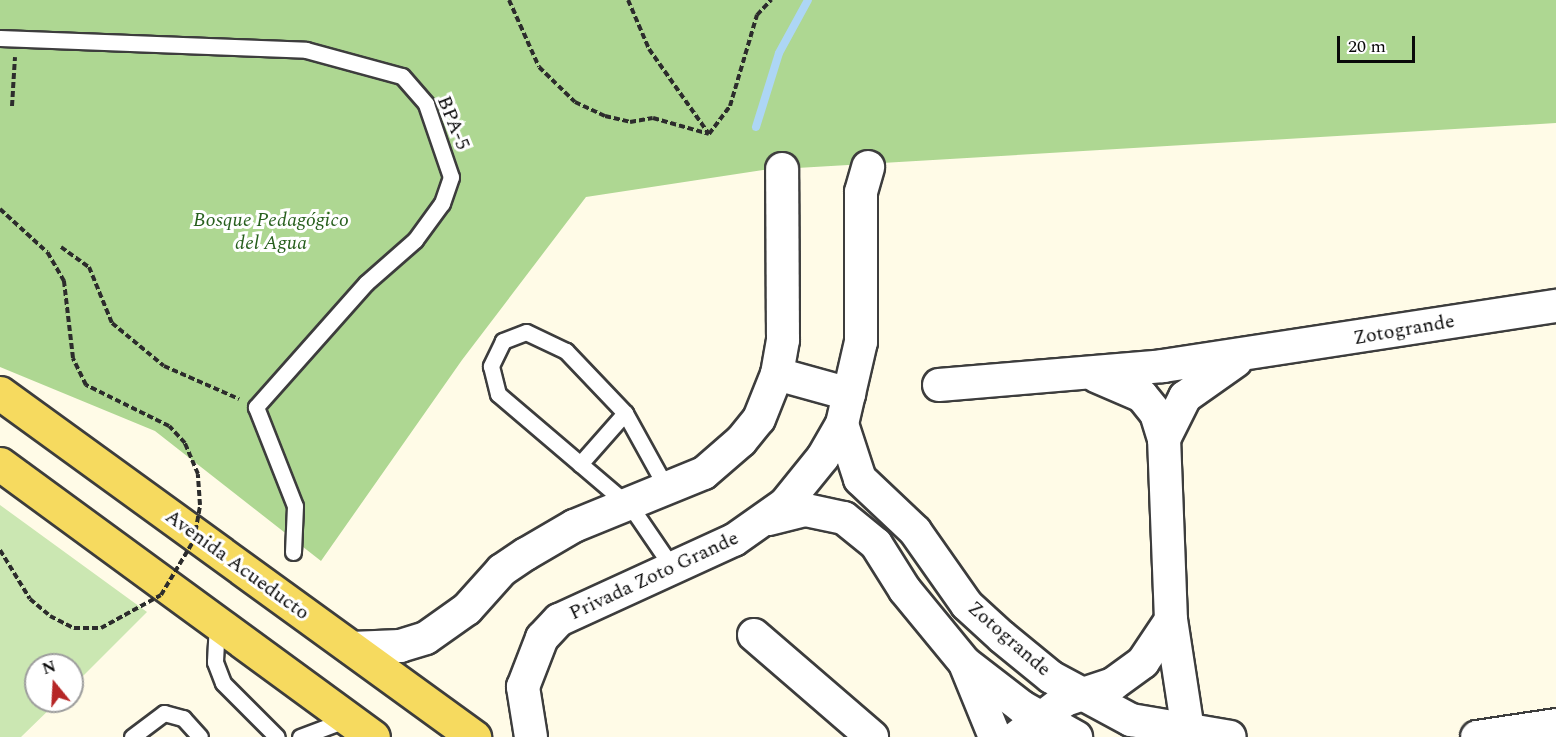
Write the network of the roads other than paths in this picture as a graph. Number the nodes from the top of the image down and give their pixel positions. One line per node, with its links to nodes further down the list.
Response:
1 (0, 38): 21 (lane, BPA-5)
2 (868, 167): 10 (street)
3 (782, 169): 7 (street)
4 (1556, 306): 5 (street, Zotogrande)
5 (1252, 353): 6 (street, Zotogrande); 13 (street, Zotogrande)
6 (1080, 373): 8 (street, Zotogrande); 13 (street, Zotogrande)
7 (777, 374): 10 (street); 16 (street)
8 (939, 385)
9 (0, 393): 26 (main road, Avenida Acueducto)
10 (849, 394): 12 (street)
11 (625, 413): 15 (lane); 15 (lane); 16 (lane)
12 (842, 424): 18 (street, Zotogrande); 19 (street)
13 (1164, 439): 24 (street, Zotogrande)
14 (0, 464): 23 (main road)
15 (580, 464): 17 (lane)
16 (667, 489): 17 (street)
17 (631, 507): 22 (lane); 26 (street)
18 (891, 510): 20 (street); 28 (street, Zotogrande)
19 (766, 520): 20 (street, Zotogrande); 22 (street, Privada Zoto Grande)
20 (868, 537): 27 (street, Zotogrande)
21 (293, 552)
22 (672, 567): 38 (street, Privada Zoto Grande)
23 (217, 620): 31 (main road); 35 (lane)
24 (1171, 620): 28 (street); 32 (street, Zotogrande)
25 (754, 635): 39 (street)
26 (351, 648): 37 (main road, Avenida Acueducto)
27 (965, 663): 29 (street, Zotogrande); 40 (street)
28 (1082, 694): 29 (street); 32 (street, Zotogrande)
29 (1041, 718): 41 (street); 42 (street, Zotogrande)
30 (1556, 725): 44 (street)
31 (361, 728): 36 (lane)
32 (1188, 734): 43 (street, Zotogrande)
33 (132, 737): 34 (lane)
34 (200, 737)
35 (277, 737)
36 (300, 737)
37 (474, 737)
38 (531, 737)
39 (872, 737)
40 (995, 737)
41 (1017, 737)
42 (1076, 737)
43 (1230, 737)
44 (1477, 737)

